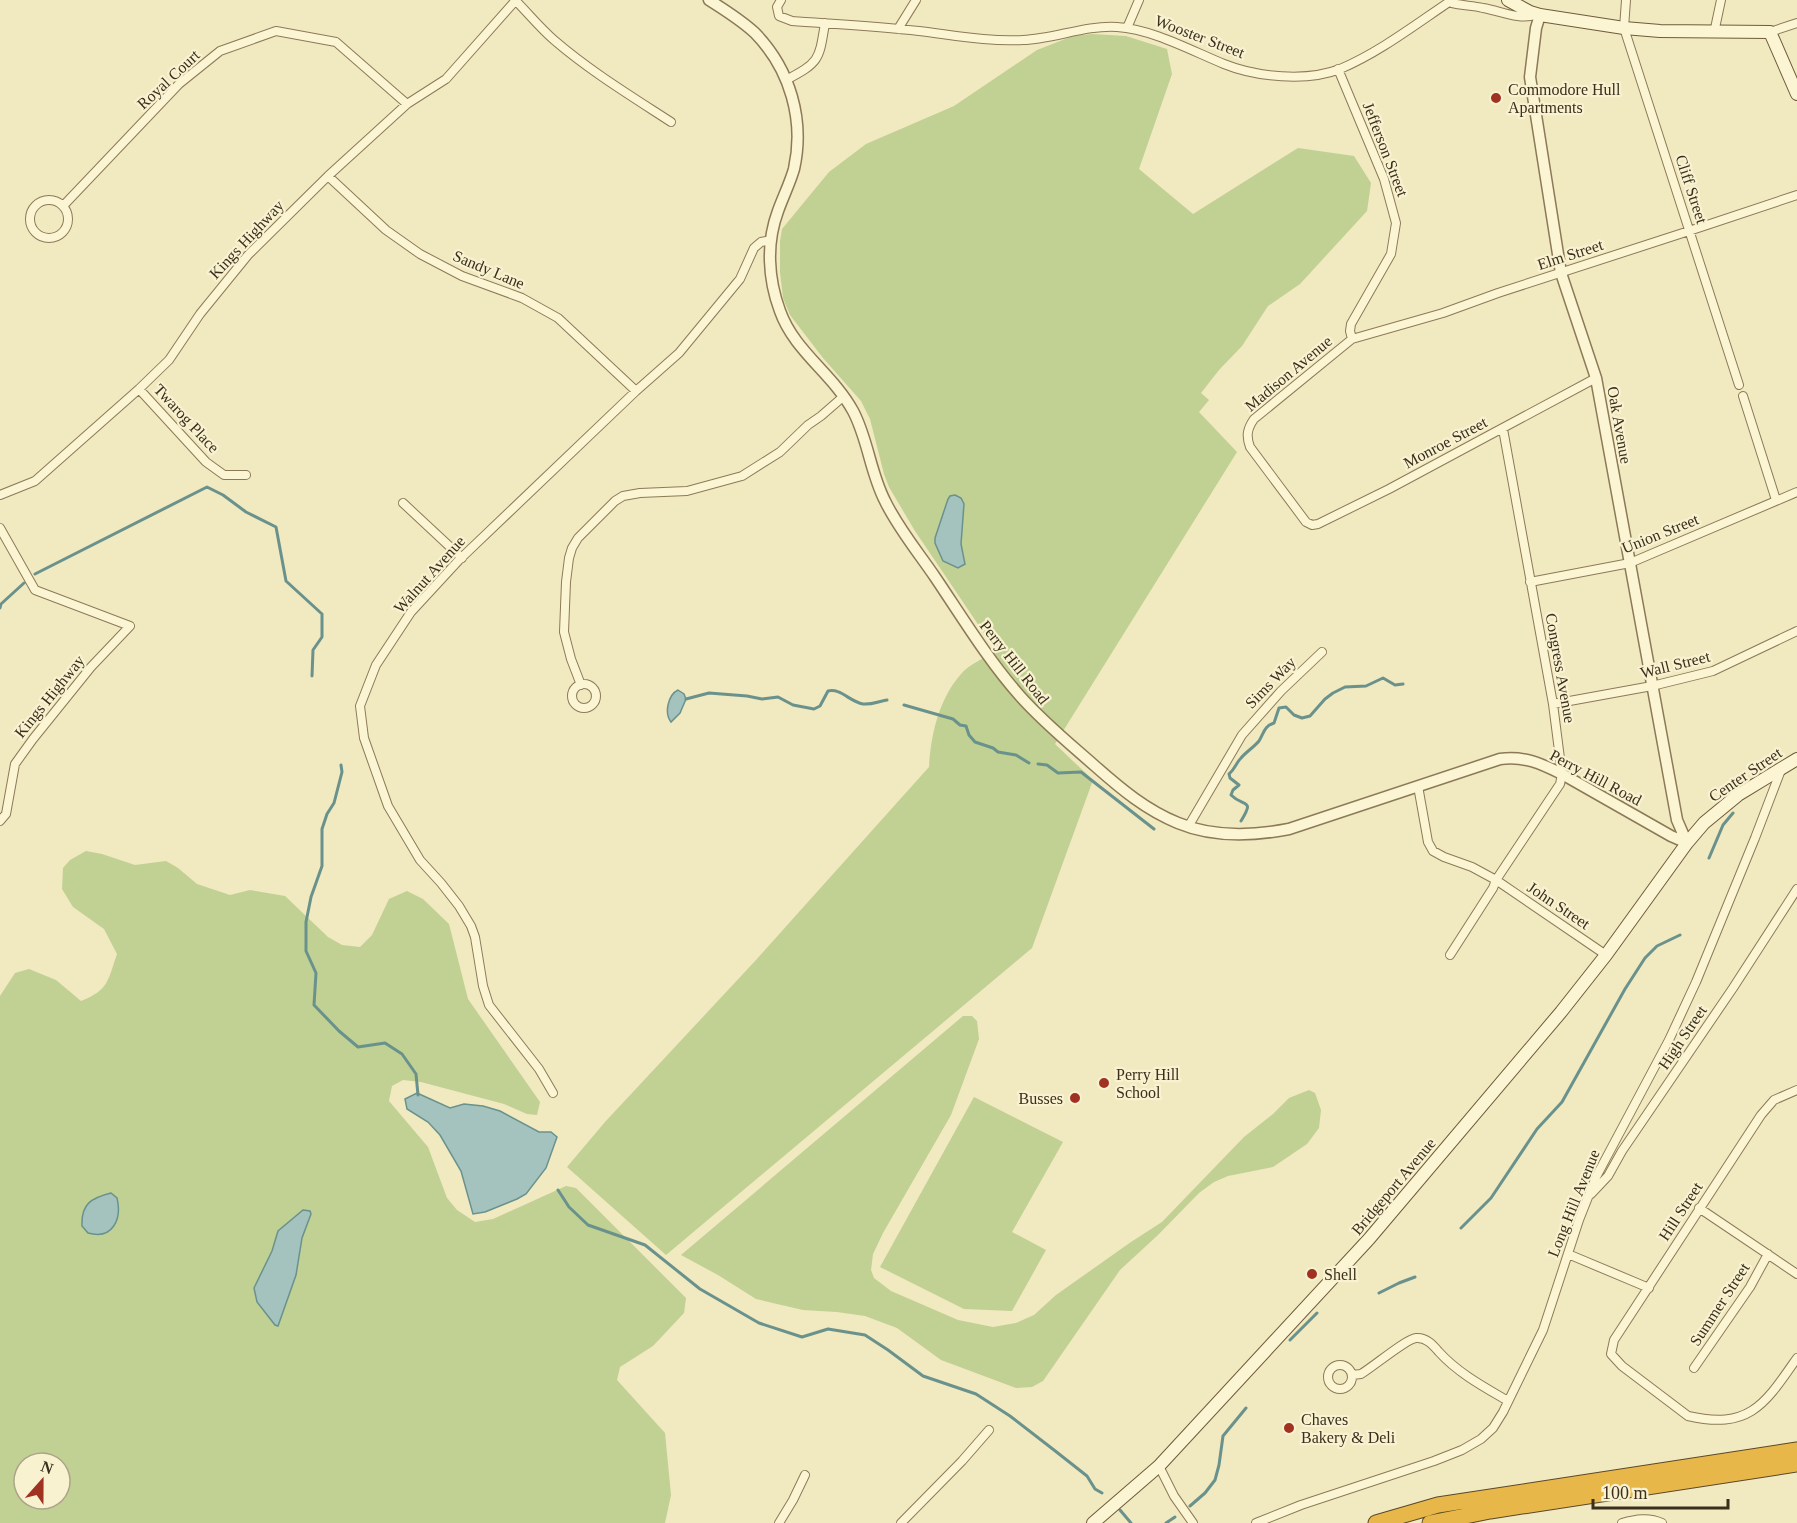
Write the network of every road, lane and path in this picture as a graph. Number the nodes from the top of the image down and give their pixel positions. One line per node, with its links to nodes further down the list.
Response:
1 (516, 0): 21 (street, Kings Highway); 22 (street)
2 (709, 0): 19 (street, Perry Hill Road)
3 (781, 0): 11 (street, Wooster Street)
4 (916, 0): 15 (street)
5 (1139, 0): 14 (street)
6 (1508, 0): 10 (main road, Wooster Street)
7 (1626, 0): 13 (street, Cliff Street)
8 (1721, 0): 17 (street)
9 (1450, 1): 10 (street, Wooster Street); 18 (street, Wooster Street)
10 (1540, 15): 13 (main road, Wooster Street); 28 (street, Oak Avenue)
11 (825, 23): 15 (street, Wooster Street); 19 (street)
12 (1797, 23): 16 (street, Wooster Street)
13 (1624, 27): 17 (main road, Wooster Street); 26 (street, Cliff Street)
14 (1126, 28): 15 (street, Wooster Street); 18 (street, Wooster Street)
15 (898, 29)
16 (1770, 32): 17 (main road, Wooster Street); 20 (main road)
17 (1714, 33)
18 (1338, 69): 29 (street, Jefferson Street)
19 (786, 80): 27 (street, Perry Hill Road)
20 (1797, 94)
21 (407, 104): 23 (street, Kings Highway); 25 (street, Royal Court)
22 (671, 122)
23 (328, 176): 32 (street, Kings Highway); 33 (street, Sandy Lane)
24 (1797, 195): 26 (street, Elm Street)
25 (63, 206): 25 (street)
26 (1689, 231): 28 (street, Elm Street); 31 (street, Cliff Street)
27 (771, 240): 33 (street, Walnut Avenue); 34 (street, Perry Hill Road)
28 (1561, 273): 29 (street, Elm Street); 30 (street, Oak Avenue)
29 (1352, 339): 42 (street, Madison Avenue)
30 (1596, 378): 36 (street, Monroe Street); 45 (street, Oak Avenue)
31 (1739, 386)
32 (139, 389): 37 (street, Twarog Place); 39 (street, Kings Highway)
33 (636, 391): 44 (street, Walnut Avenue)
34 (844, 396): 49 (street); 57 (street, Perry Hill Road)
35 (1743, 396): 40 (street)
36 (1503, 429): 42 (street, Monroe Street); 46 (street, Congress Avenue)
37 (246, 475)
38 (1797, 492): 40 (street, Union Street)
39 (0, 495)
40 (1776, 500): 45 (street, Union Street)
41 (403, 503): 44 (street)
42 (1306, 522)
43 (0, 528): 56 (street, Kings Highway)
44 (462, 558): 64 (street, Walnut Avenue)
45 (1630, 563): 46 (street, Union Street); 50 (street, Oak Avenue)
46 (1530, 582): 51 (street, Congress Avenue)
47 (1797, 631): 50 (street, Wall Street)
48 (1322, 652): 57 (street, Sims Way)
49 (581, 685)
50 (1653, 686): 51 (street, Wall Street); 58 (street, Oak Avenue)
51 (1553, 704): 54 (street, Congress Avenue)
52 (1797, 759): 53 (main road, Center Street)
53 (1781, 770): 58 (main road, Center Street); 65 (street, Long Hill Avenue)
54 (1562, 774): 55 (street, Perry Hill Road); 58 (street, Perry Hill Road); 59 (street)
55 (1418, 786): 57 (street, Perry Hill Road); 59 (street, John Street)
56 (0, 821)
57 (1188, 827)
58 (1687, 843): 62 (main road, Bridgeport Avenue)
59 (1496, 880): 61 (street); 62 (street, John Street)
60 (1797, 889): 65 (street, High Street)
61 (1450, 955)
62 (1606, 955): 78 (main road, Bridgeport Avenue)
63 (1797, 1090): 66 (street, Hill Street)
64 (553, 1093)
65 (1587, 1198): 67 (street, Long Hill Avenue)
66 (1699, 1208): 68 (street); 70 (street, Hill Street)
67 (1568, 1254): 70 (street); 74 (street, Long Hill Avenue)
68 (1768, 1254): 69 (street); 72 (street, Summer Street)
69 (1797, 1274)
70 (1649, 1287): 71 (street, Hill Street)
71 (1797, 1358)
72 (1694, 1368)
73 (1352, 1375): 74 (street)
74 (1508, 1401): 80 (street, Long Hill Avenue)
75 (989, 1430): 82 (street)
76 (1797, 1450): 86 (highway)
77 (1797, 1464): 87 (highway)
78 (1159, 1466): 83 (main road, Bridgeport Avenue); 84 (street)
79 (806, 1475): 81 (street)
80 (1273, 1521): 85 (street, Long Hill Avenue)
81 (779, 1523)
82 (901, 1523)
83 (1094, 1523)
84 (1193, 1523)
85 (1257, 1523)
86 (1376, 1523)
87 (1430, 1523)
88 (1622, 1523): 89 (street)
89 (1662, 1523)

